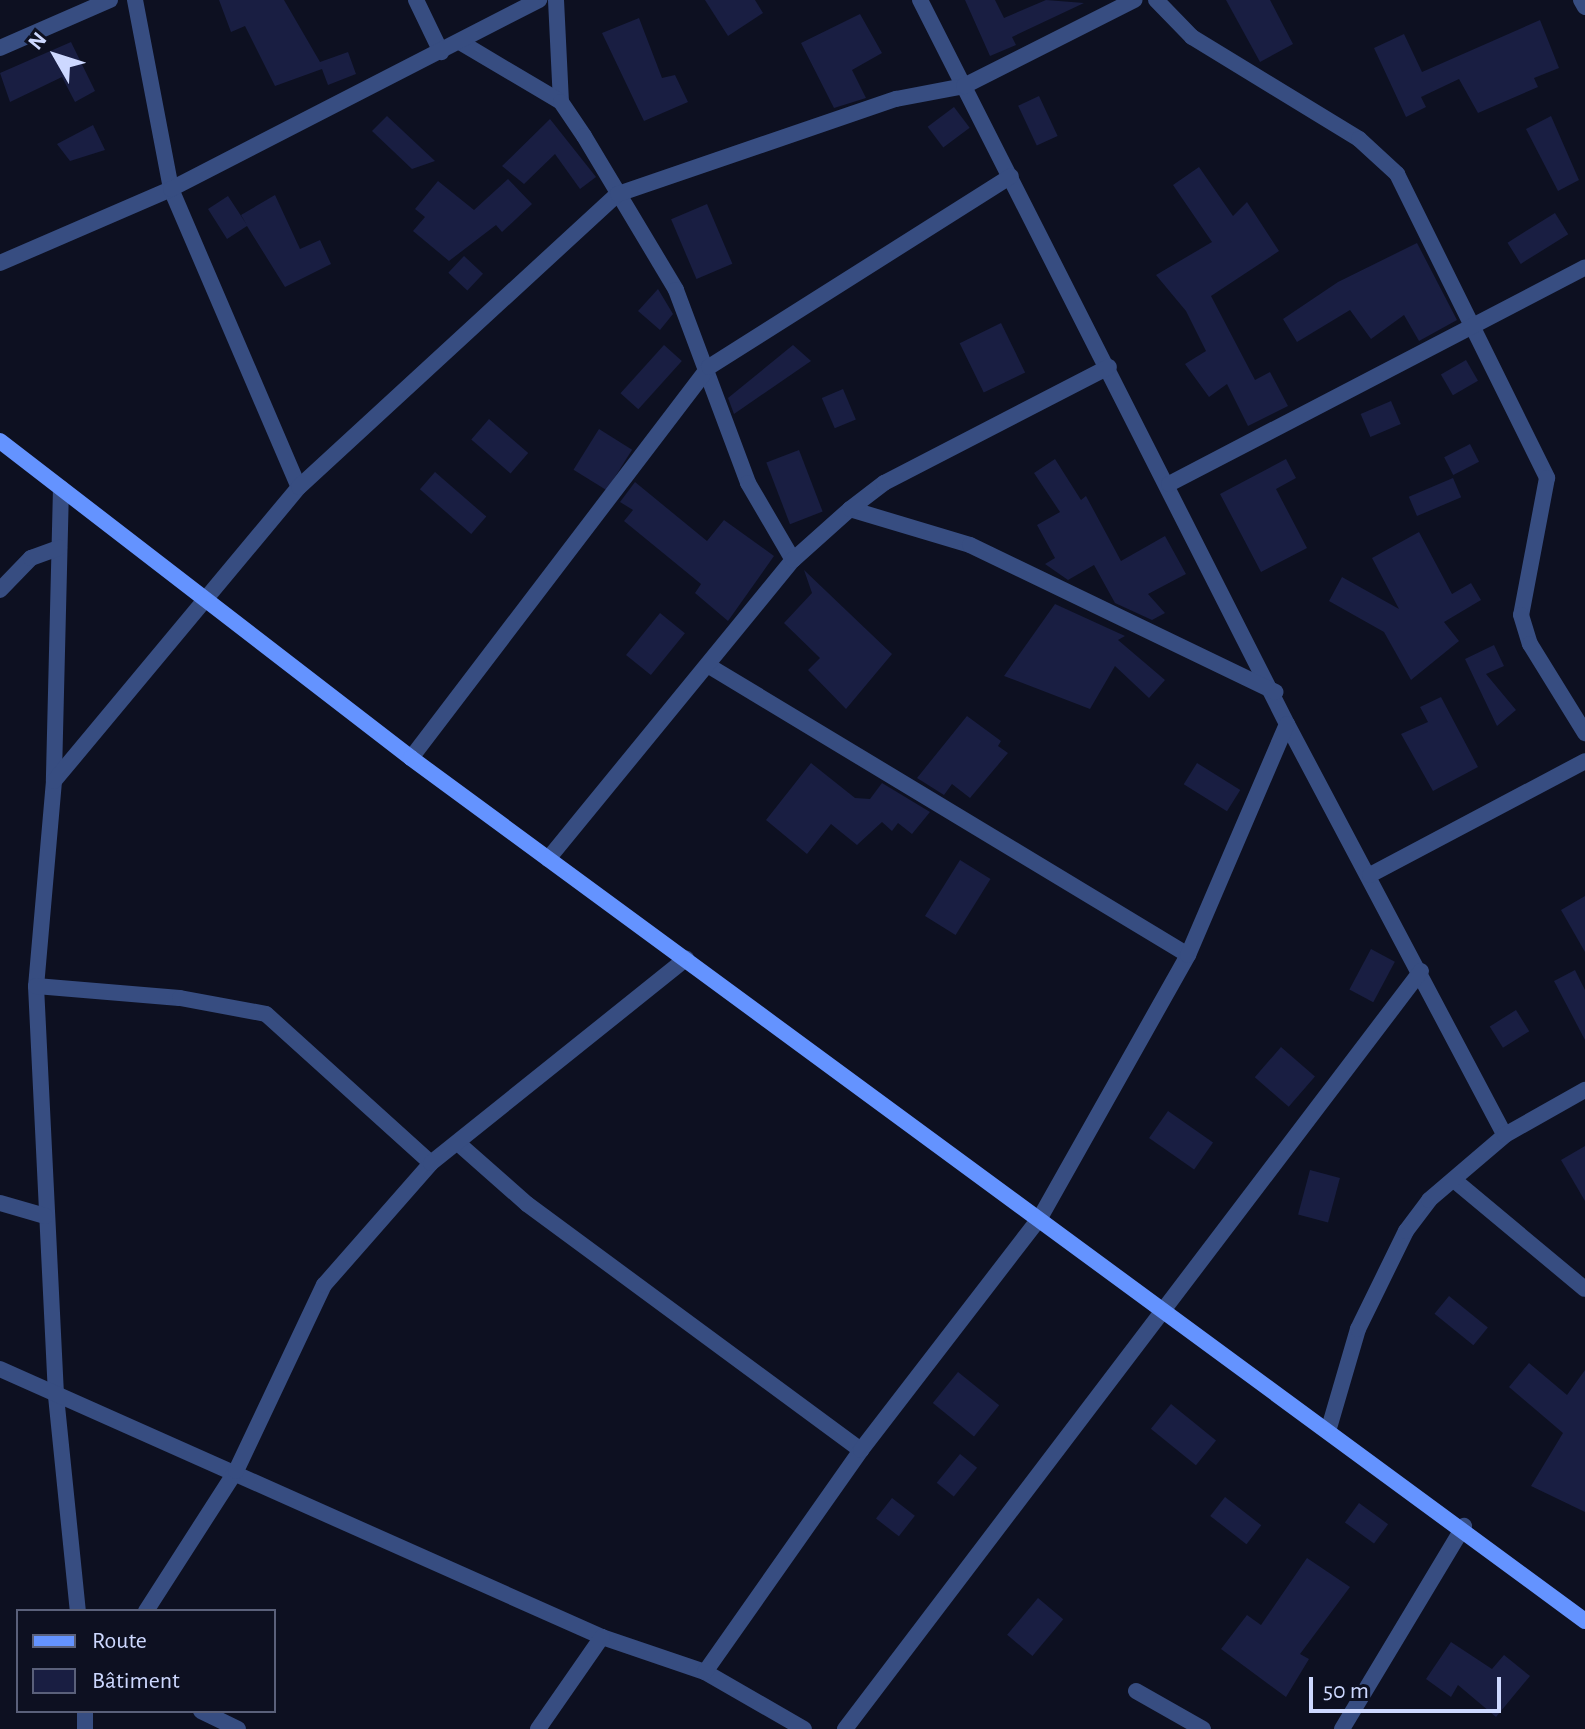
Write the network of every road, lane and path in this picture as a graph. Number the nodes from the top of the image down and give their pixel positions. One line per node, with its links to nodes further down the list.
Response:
1 (110, 0): 12 (street)
2 (135, 0): 17 (street)
3 (416, 0): 13 (street)
4 (539, 0): 11 (street)
5 (556, 0): 15 (street)
6 (920, 0): 14 (street)
7 (1134, 0): 14 (street)
8 (1156, 0): 21 (street)
9 (1581, 0): 10 (street)
10 (1585, 7)
11 (460, 42): 13 (street); 15 (street)
12 (0, 48)
13 (441, 52): 17 (street)
14 (964, 86): 16 (street); 18 (street)
15 (561, 102): 18 (street)
16 (1011, 176): 22 (street); 23 (street)
17 (171, 189): 19 (street); 26 (street)
18 (618, 194): 22 (street); 26 (street)
19 (0, 263)
20 (1585, 267): 21 (street)
21 (1473, 325): 25 (street); 36 (street)
22 (709, 367): 30 (street); 37 (street)
23 (1109, 367): 25 (street); 28 (street)
24 (0, 441): 27 (street)
25 (1169, 484): 34 (street)
26 (299, 487): 32 (street)
27 (61, 488): 29 (street); 32 (street)
28 (850, 509): 30 (street); 34 (street)
29 (59, 548): 31 (street); 39 (street)
30 (793, 560): 33 (street)
31 (0, 590)
32 (204, 598): 37 (street); 39 (street)
33 (709, 666): 40 (street); 42 (street)
34 (1275, 692): 35 (street)
35 (1287, 724): 41 (street); 42 (street)
36 (1585, 733)
37 (411, 758): 40 (street)
38 (1585, 761): 41 (street)
39 (54, 781): 45 (street)
40 (548, 859): 43 (street)
41 (1370, 875): 44 (street)
42 (1188, 955): 53 (street)
43 (686, 959): 48 (street); 53 (street)
44 (1421, 971): 47 (street); 55 (street)
45 (36, 986): 49 (street); 52 (street)
46 (1585, 1090): 47 (street)
47 (1505, 1135): 50 (street)
48 (459, 1144): 49 (street); 59 (street)
49 (431, 1163): 60 (street)
50 (1454, 1180): 54 (street); 58 (street)
51 (0, 1203): 52 (street)
52 (45, 1216): 57 (street)
53 (1041, 1216): 55 (street); 59 (street)
54 (1585, 1289)
55 (1165, 1309): 58 (street); 72 (street)
56 (0, 1369): 57 (street)
57 (56, 1396): 60 (street); 62 (street)
58 (1329, 1428): 61 (street)
59 (861, 1450): 66 (street)
60 (236, 1471): 63 (street); 65 (street)
61 (1464, 1526): 64 (street); 74 (street)
62 (78, 1609)
63 (147, 1609)
64 (1585, 1621)
65 (602, 1637): 66 (street); 70 (street)
66 (705, 1672): 71 (street)
67 (1136, 1691): 73 (street)
68 (205, 1713): 69 (street)
69 (238, 1729)
70 (538, 1729)
71 (804, 1729)
72 (845, 1729)
73 (1203, 1729)
74 (1342, 1729)

